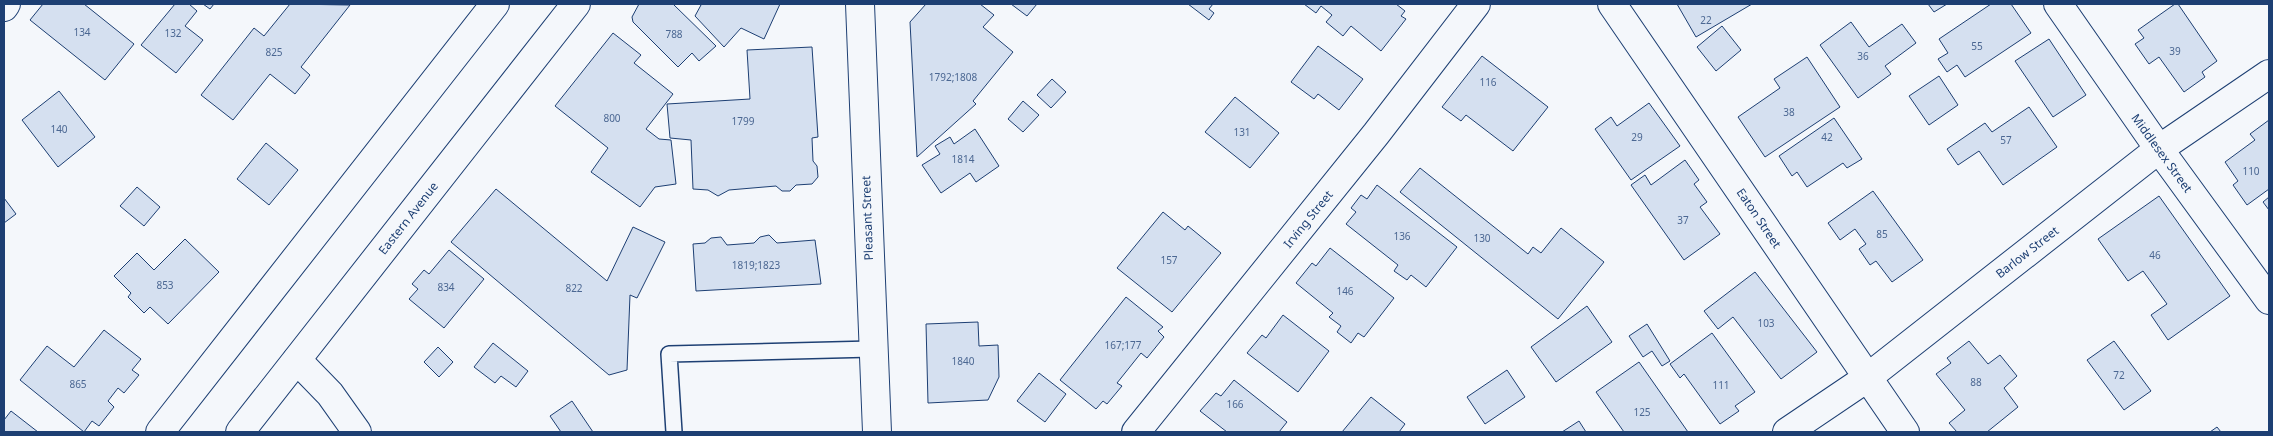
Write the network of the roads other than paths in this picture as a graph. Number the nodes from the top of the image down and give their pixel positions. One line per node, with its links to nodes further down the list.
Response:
1 (6, 4): 7 (street)
2 (494, 4): 15 (street)
3 (576, 4): 13 (street, Eastern Avenue)
4 (1476, 4): 20 (street, Irving Street)
5 (1612, 4): 14 (street, Eaton Street)
6 (2058, 4): 10 (street, Middlesex Street)
7 (4, 7)
8 (864, 7): 12 (street, Pleasant Street)
9 (2269, 74): 10 (street, Barlow Street)
10 (2159, 149): 11 (street, Middlesex Street); 14 (street, Barlow Street)
11 (2269, 300)
12 (872, 349): 18 (lane); 19 (street, Pleasant Street)
13 (297, 360): 16 (street, Eastern Avenue); 17 (street)
14 (1867, 378): 21 (street, Barlow Street); 22 (street, Eaton Street)
15 (160, 432)
16 (240, 432)
17 (357, 432)
18 (674, 432)
19 (876, 432)
20 (1136, 432)
21 (1787, 432)
22 (1905, 432)

